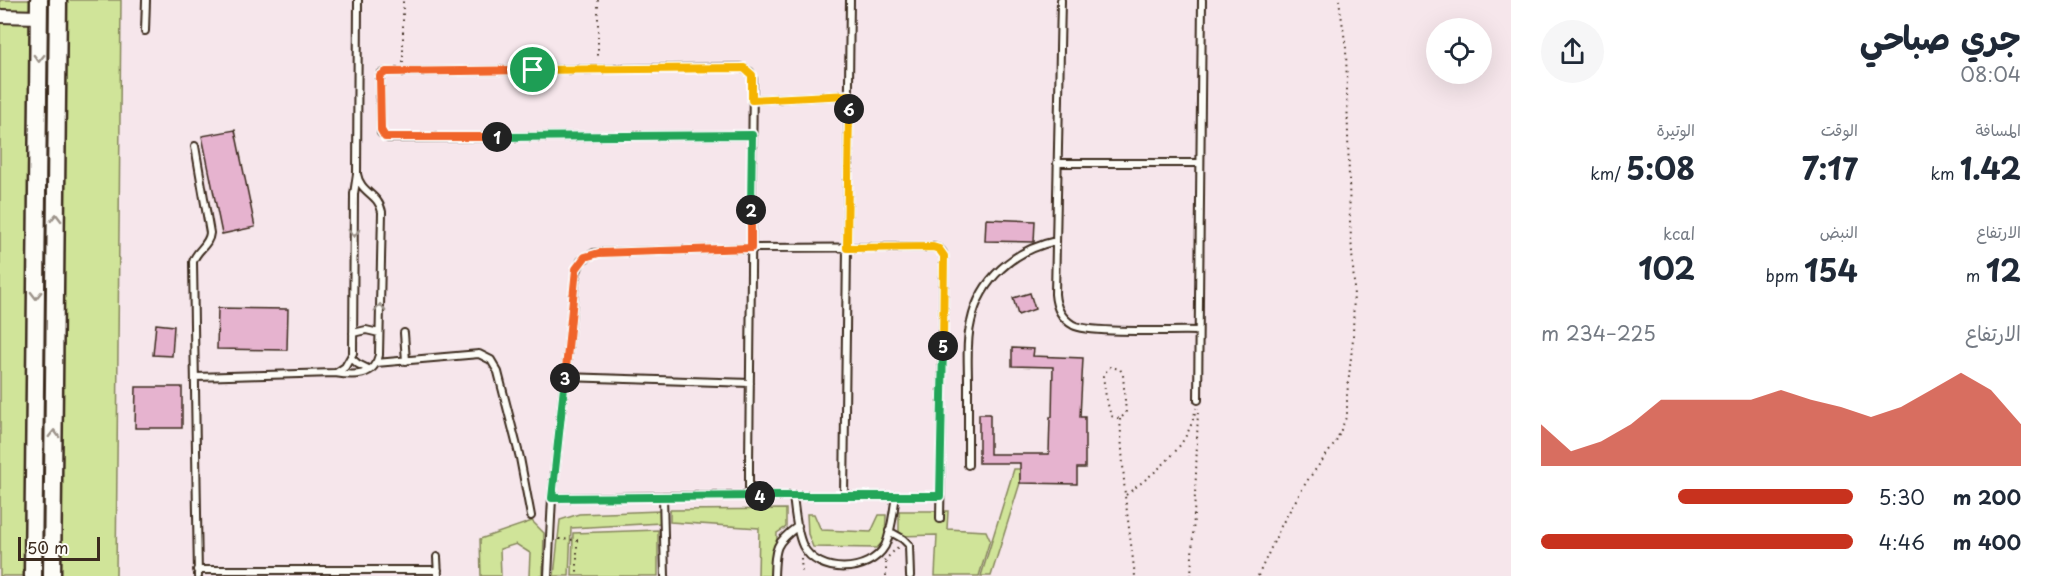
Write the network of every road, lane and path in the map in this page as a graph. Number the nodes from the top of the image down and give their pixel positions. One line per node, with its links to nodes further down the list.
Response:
1 (58, 0): 28 (street, one-way to 1)
2 (146, 0): 12 (lane)
3 (358, 0): 21 (lane)
4 (403, 0): 14 (path)
5 (598, 0): 13 (path)
6 (850, 0): 15 (lane)
7 (1060, 0): 19 (lane)
8 (1202, 0): 20 (lane)
9 (1339, 0): 76 (path)
10 (39, 8): 11 (street); 24 (street, one-way to 24)
11 (0, 16)
12 (145, 31)
13 (598, 69): 14 (lane); 16 (lane)
14 (402, 71): 17 (lane)
15 (849, 95): 16 (lane); 27 (lane)
16 (752, 100): 17 (lane)
17 (752, 135): 26 (lane)
18 (195, 146): 38 (lane)
19 (1058, 163): 20 (lane); 25 (lane)
20 (1200, 164): 29 (lane)
21 (357, 174): 22 (lane); 23 (lane)
22 (368, 193): 23 (lane); 31 (lane, one-way to 22)
23 (354, 201): 30 (lane, one-way to 30)
24 (36, 221): 28 (street); 43 (street, one-way to 43)
25 (1056, 241): 29 (lane); 44 (lane)
26 (751, 248): 27 (lane); 39 (lane); 40 (lane)
27 (847, 248): 48 (lane); 50 (lane)
28 (55, 279): 55 (street, one-way to 28)
29 (1198, 330): 41 (lane)
30 (353, 333): 31 (lane); 33 (lane)
31 (379, 333): 35 (lane)
32 (404, 333): 34 (lane)
33 (351, 358): 36 (lane); 37 (lane)
34 (406, 361): 35 (lane); 53 (lane)
35 (376, 363): 36 (lane)
36 (370, 370): 37 (lane)
37 (335, 373): 38 (lane)
38 (195, 377): 62 (lane)
39 (565, 377): 40 (lane); 52 (lane)
40 (750, 383): 46 (lane)
41 (1198, 400): 51 (path); 75 (path)
42 (1120, 419): 42 (path); 51 (path)
43 (34, 460): 55 (street); 65 (street)
44 (968, 465)
45 (663, 496): 46 (lane); 52 (lane); 69 (lane)
46 (749, 496): 47 (lane)
47 (793, 496): 48 (lane); 56 (lane)
48 (844, 496): 49 (lane)
49 (896, 496): 50 (lane); 57 (lane)
50 (940, 496): 54 (lane)
51 (1125, 496): 74 (path)
52 (552, 498): 58 (lane)
53 (531, 516)
54 (940, 519)
55 (52, 524): 66 (street)
56 (798, 526): 57 (lane); 70 (lane)
57 (888, 534): 73 (lane)
58 (550, 539): 67 (lane); 68 (path)
59 (437, 557): 64 (lane)
60 (801, 558): 71 (path)
61 (886, 560): 72 (path)
62 (198, 573): 63 (lane)
63 (350, 573): 64 (lane)
64 (438, 573)
65 (33, 576)
66 (52, 576)
67 (548, 576)
68 (577, 576)
69 (665, 576)
70 (774, 576)
71 (802, 576)
72 (886, 576)
73 (910, 576)
74 (1135, 576)
75 (1191, 576)
76 (1258, 576)

